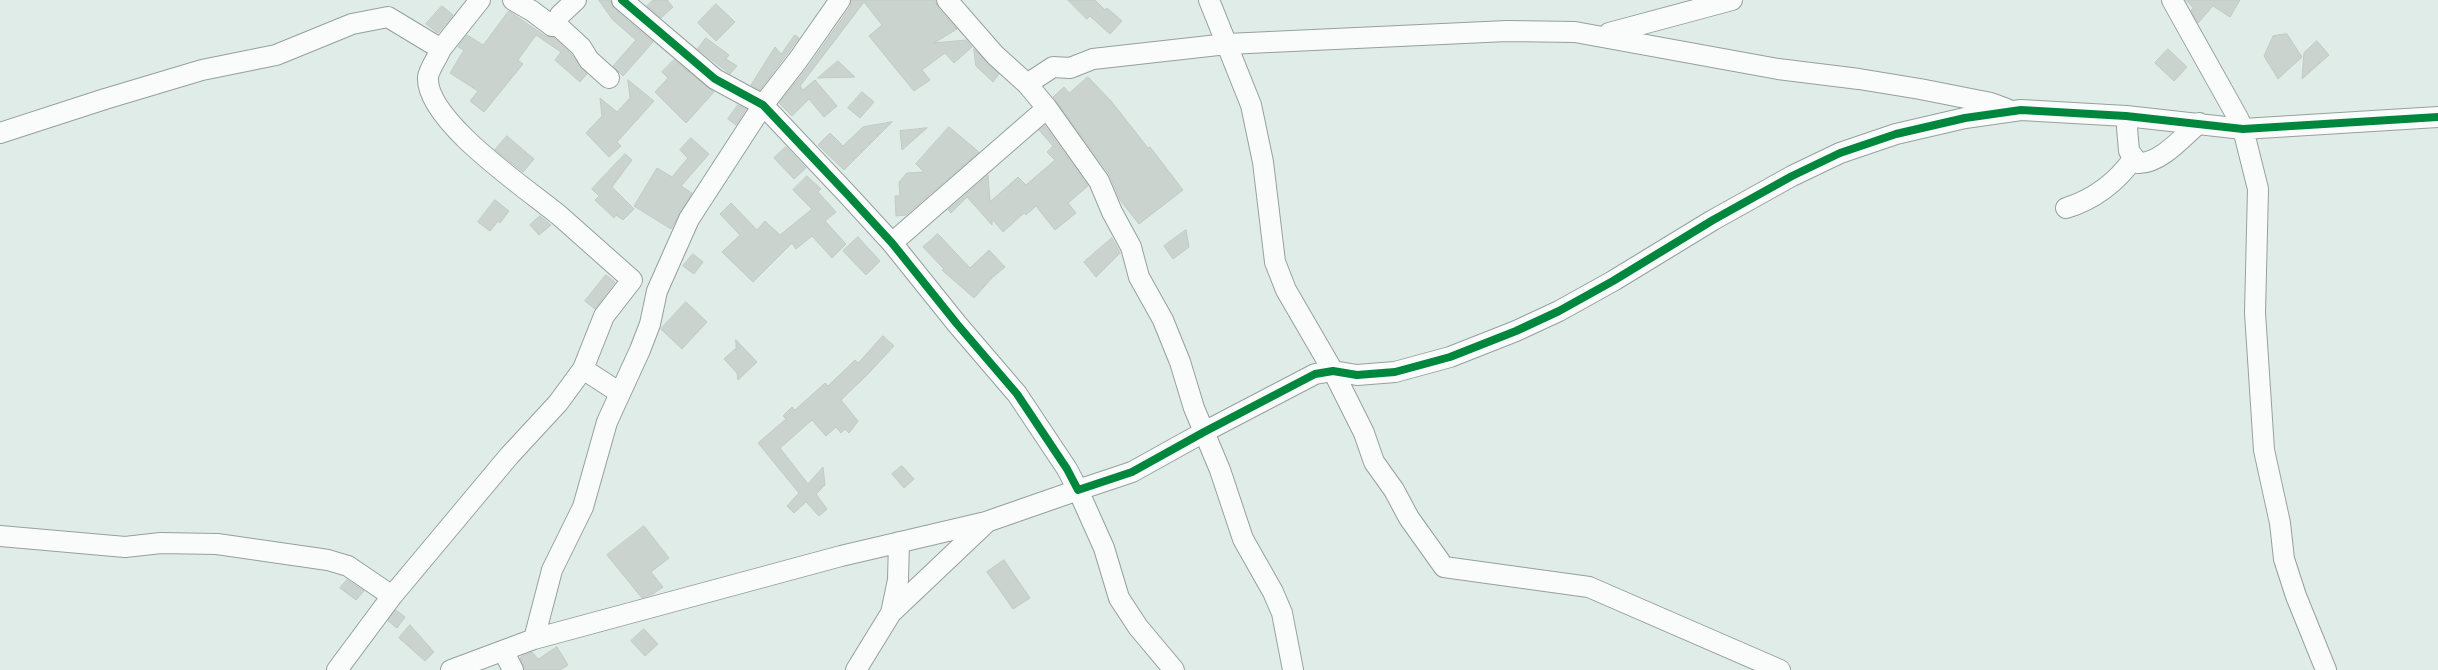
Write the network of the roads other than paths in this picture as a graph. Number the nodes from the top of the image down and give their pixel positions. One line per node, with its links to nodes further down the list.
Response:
1 (480, 0): 13 (street)
2 (513, 0): 10 (street)
3 (576, 0): 10 (street)
4 (622, 0): 16 (street)
5 (840, 0): 16 (street)
6 (947, 0): 15 (street)
7 (1209, 0): 12 (street)
8 (1732, 0): 11 (street)
9 (2172, 0): 22 (street)
10 (556, 24): 14 (street)
11 (1600, 36): 12 (street); 18 (street)
12 (1227, 44): 15 (street); 28 (street)
13 (441, 49): 23 (street); 27 (street)
14 (609, 78)
15 (1027, 84): 17 (street)
16 (764, 105): 26 (street); 29 (street)
17 (1047, 108): 26 (street); 30 (street)
18 (2012, 111): 19 (street); 28 (street)
19 (2126, 116): 21 (street); 24 (street)
20 (2438, 117): 22 (street)
21 (2199, 123): 22 (street); 24 (street)
22 (2243, 129): 46 (street)
23 (0, 133)
24 (2133, 160): 25 (street)
25 (2066, 208)
26 (892, 243): 31 (street)
27 (583, 369): 29 (street); 35 (street)
28 (1333, 371): 30 (street); 45 (street)
29 (620, 394): 37 (street)
30 (1204, 432): 31 (street); 44 (street)
31 (1078, 490): 32 (street); 43 (street)
32 (986, 522): 34 (street); 36 (street)
33 (0, 536): 35 (street)
34 (899, 542): 36 (street); 37 (street)
35 (392, 596): 39 (street)
36 (891, 613): 42 (street)
37 (534, 639): 38 (street)
38 (504, 652): 40 (street); 41 (street)
39 (337, 670)
40 (451, 670)
41 (513, 670)
42 (856, 670)
43 (1174, 670)
44 (1293, 670)
45 (1780, 670)
46 (2326, 670)

